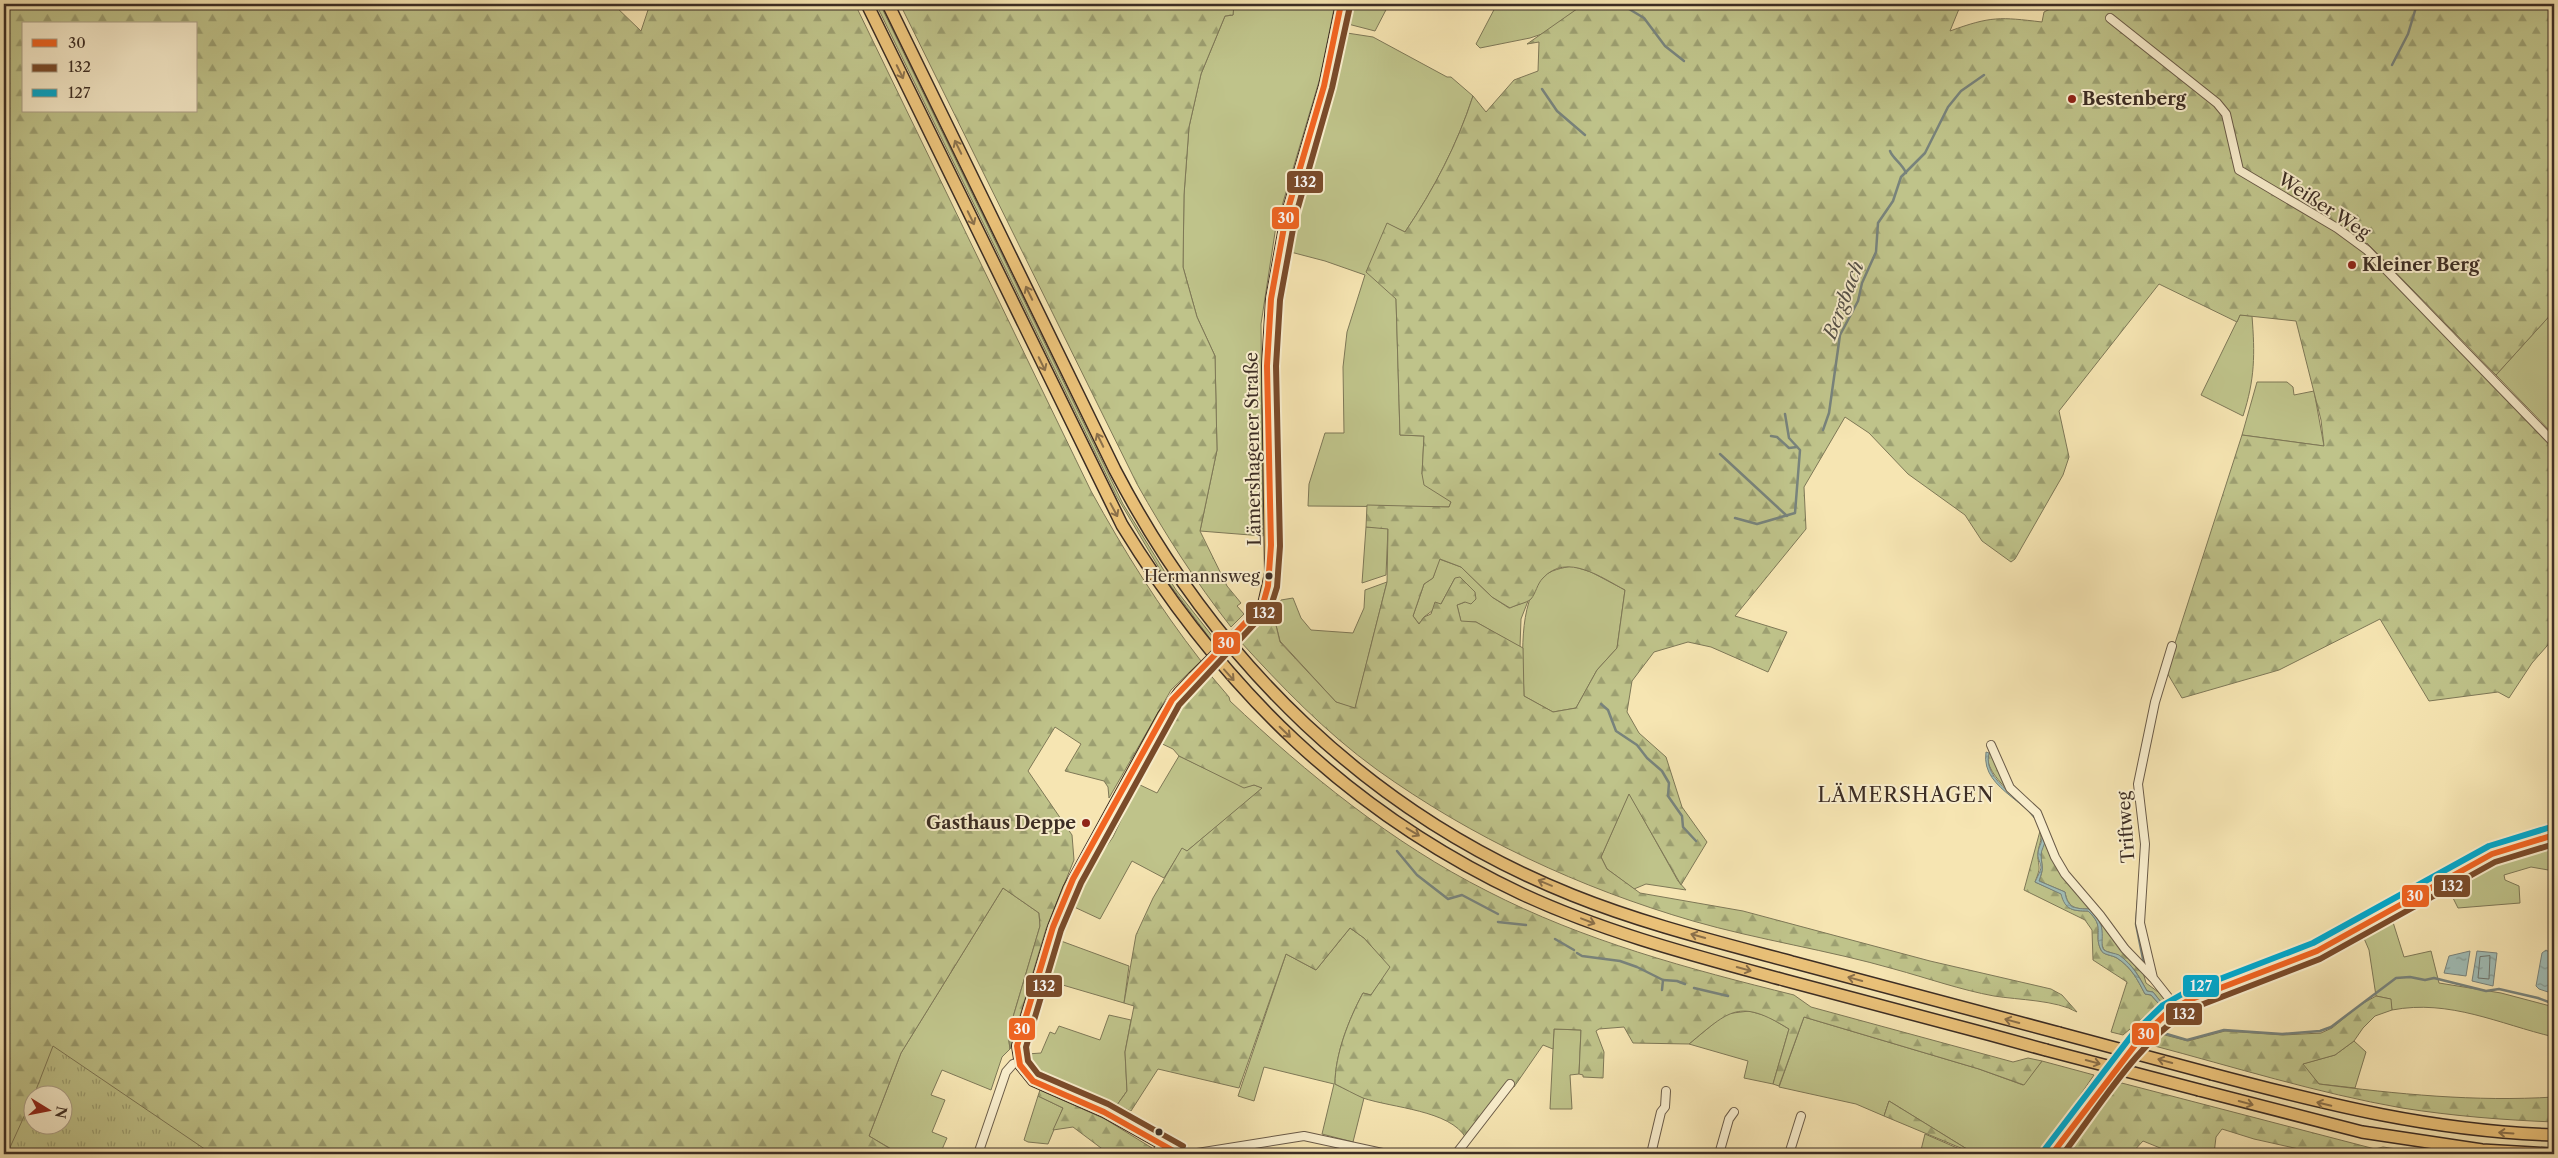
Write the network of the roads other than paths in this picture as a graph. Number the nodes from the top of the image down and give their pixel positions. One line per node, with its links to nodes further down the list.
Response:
1 (866, 4): 28 (highway, one-way to 28, bridge)
2 (888, 4): 16 (highway, one-way to 2, bridge)
3 (1341, 4): 11 (main road, Lämershagener Straße, bridge)
4 (2110, 18): 5 (street, Weißer Weg)
5 (2554, 443)
6 (2172, 646): 9 (street, Triftweg)
7 (1991, 745): 9 (street, Triftweg)
8 (2554, 835): 10 (main road)
9 (2153, 978): 10 (street, Triftweg)
10 (2176, 1006): 27 (main road)
11 (1019, 1062): 17 (main road); 18 (street)
12 (1510, 1084): 23 (street)
13 (1666, 1091): 24 (street)
14 (1734, 1112): 25 (street)
15 (1801, 1116): 26 (street)
16 (2554, 1135)
17 (1162, 1145): 19 (street); 20 (main road)
18 (978, 1154)
19 (1155, 1154)
20 (1179, 1154)
21 (1191, 1154): 22 (street)
22 (1387, 1154)
23 (1456, 1154)
24 (1651, 1154)
25 (1719, 1154)
26 (1789, 1154)
27 (2052, 1154)
28 (2552, 1154)

